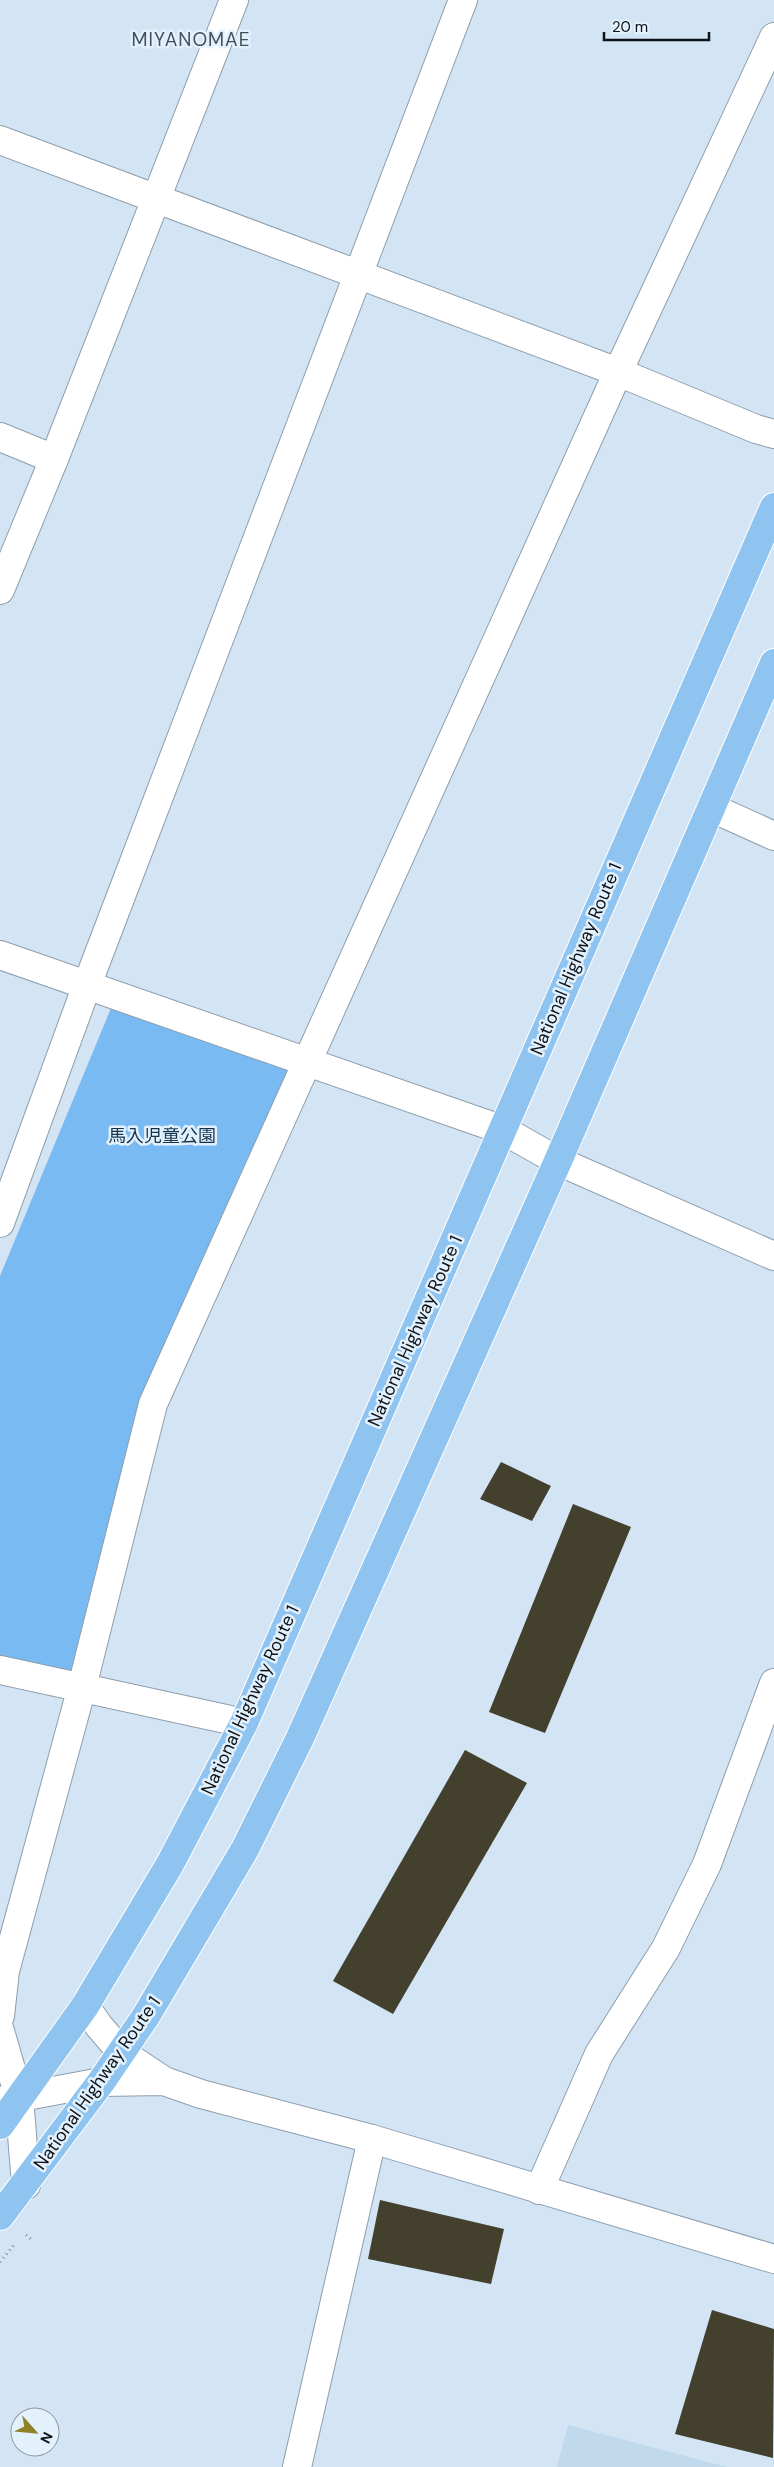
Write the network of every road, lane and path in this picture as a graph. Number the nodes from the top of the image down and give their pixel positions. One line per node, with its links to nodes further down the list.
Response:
1 (234, 0): 5 (street)
2 (464, 0): 6 (street)
3 (774, 37): 7 (street)
4 (0, 140): 5 (street)
5 (156, 197): 6 (street); 10 (street)
6 (359, 276): 7 (street); 17 (street)
7 (618, 372): 8 (street); 18 (street)
8 (774, 434)
9 (0, 437): 10 (street)
10 (54, 459): 12 (street)
11 (774, 507): 19 (highway, National Highway Route 1)
12 (0, 590)
13 (774, 663): 14 (highway, National Highway Route 1)
14 (712, 808): 15 (street); 20 (highway, National Highway Route 1)
15 (774, 836)
16 (0, 954): 17 (street)
17 (86, 985): 18 (street); 21 (street)
18 (306, 1061): 19 (street); 25 (street)
19 (503, 1130): 20 (street); 26 (highway, National Highway Route 1)
20 (558, 1161): 22 (street); 30 (highway, National Highway Route 1)
21 (0, 1223)
22 (774, 1256)
23 (0, 1670): 25 (street)
24 (774, 1682): 36 (street)
25 (82, 1687): 26 (street); 28 (street)
26 (244, 1723): 27 (highway, National Highway Route 1)
27 (85, 2006): 30 (street); 33 (highway, National Highway Route 1)
28 (0, 2016)
29 (0, 2031): 33 (street)
30 (122, 2053): 31 (street); 32 (highway, National Highway Route 1)
31 (164, 2081): 32 (street); 34 (street)
32 (101, 2082): 33 (street); 35 (highway, National Highway Route 1)
33 (4, 2112): 35 (street)
34 (372, 2139): 36 (street); 39 (street)
35 (26, 2184): 37 (highway, National Highway Route 1)
36 (539, 2190): 38 (street)
37 (0, 2216)
38 (774, 2259)
39 (297, 2467)

